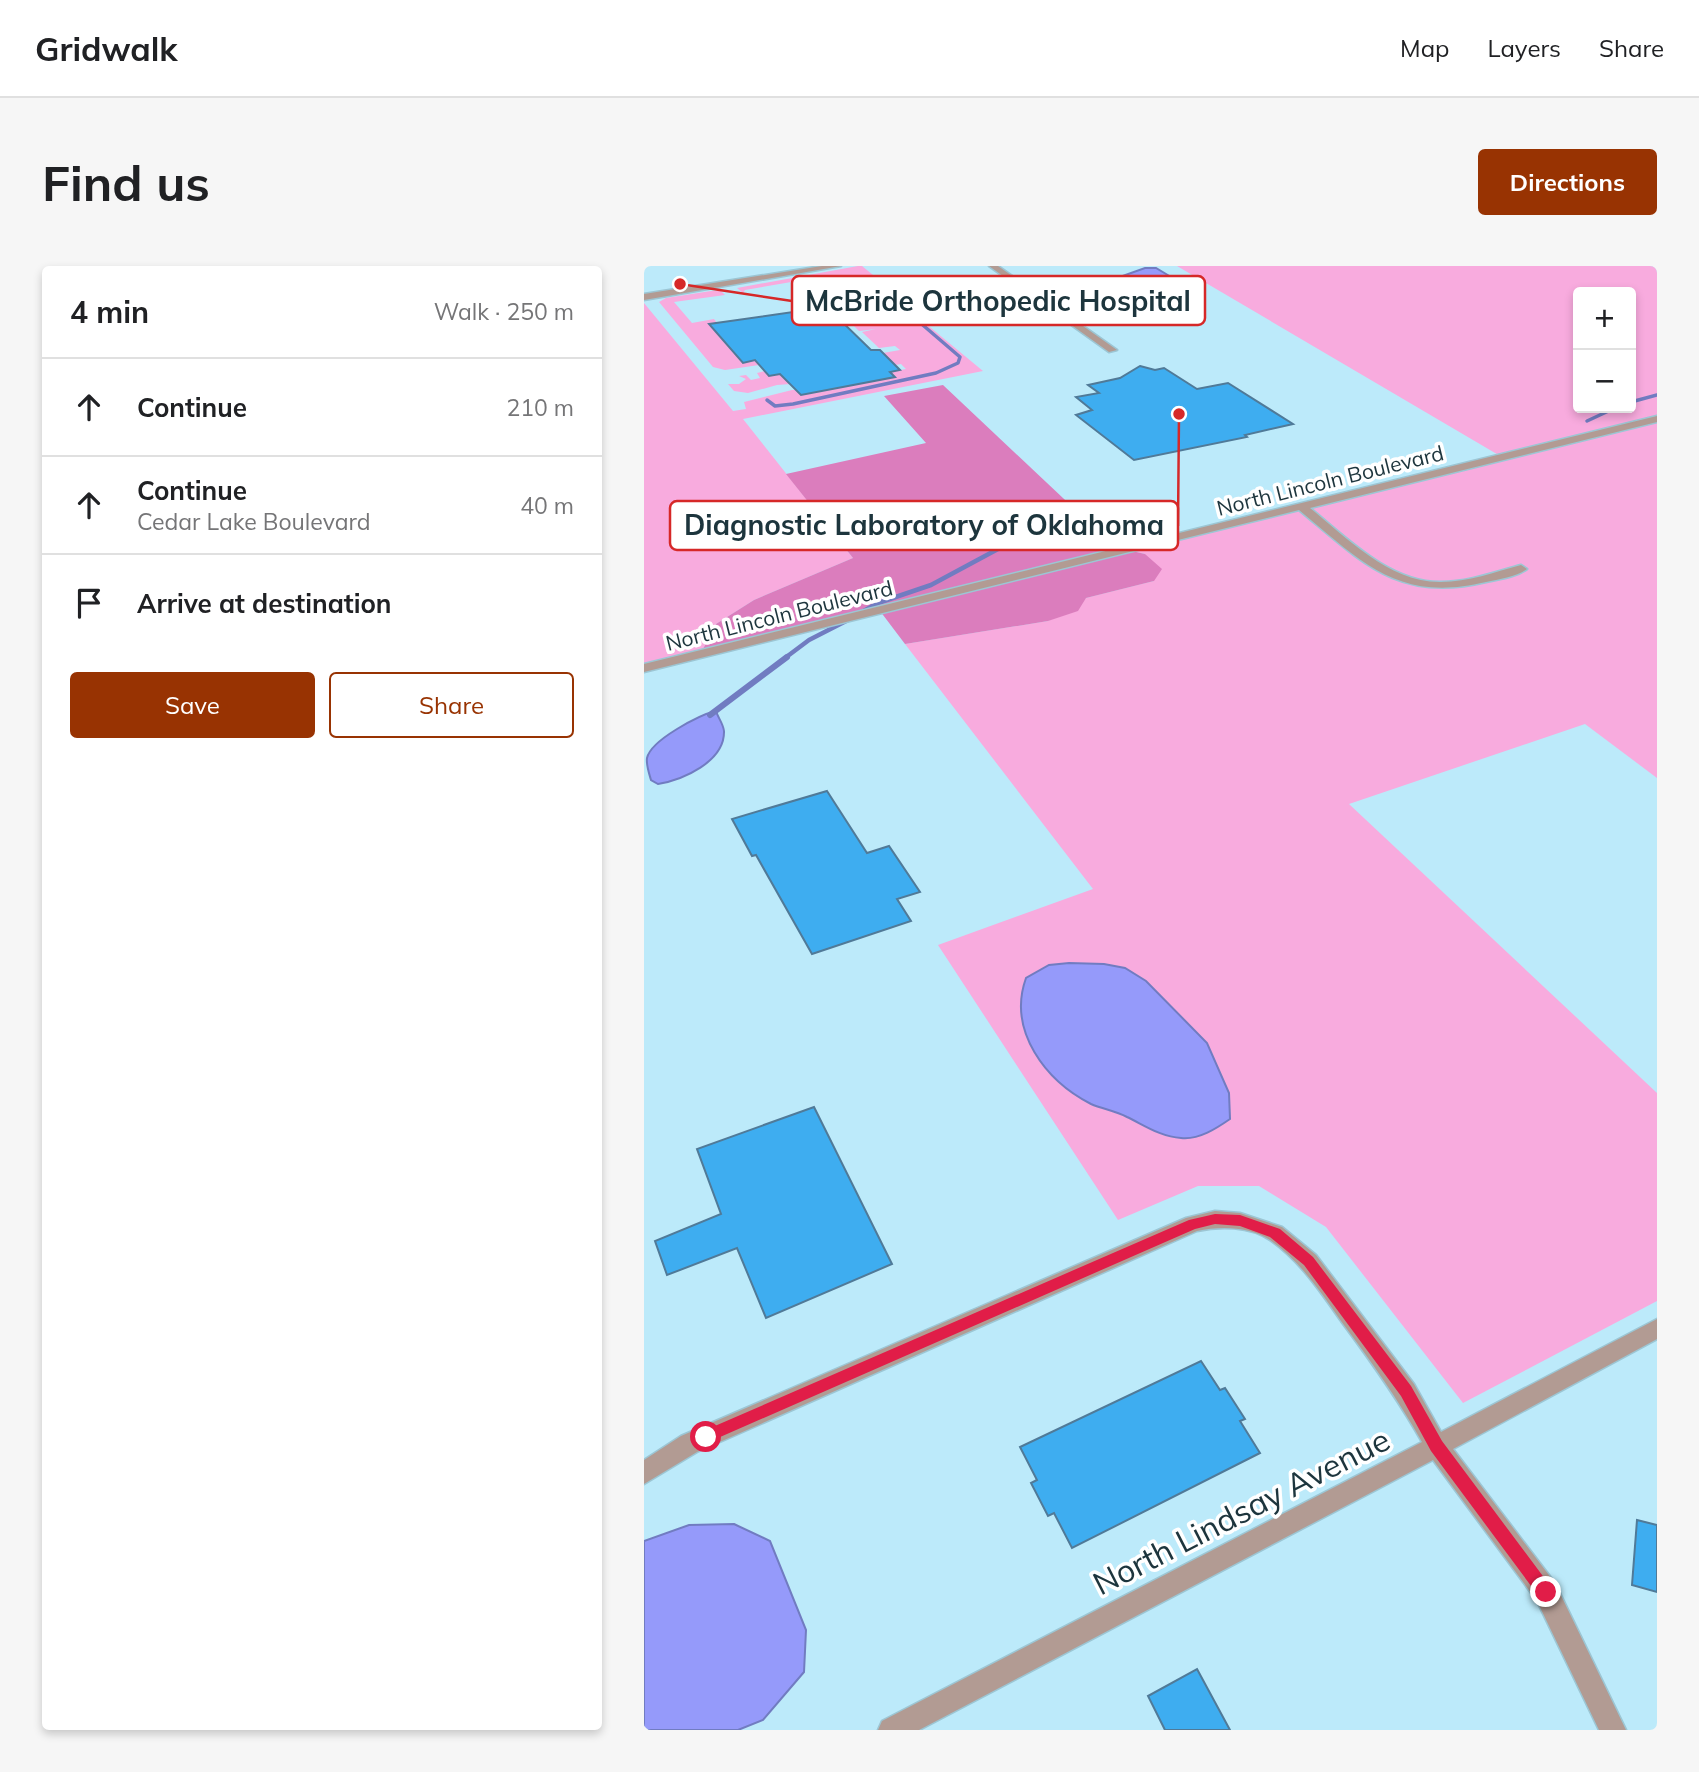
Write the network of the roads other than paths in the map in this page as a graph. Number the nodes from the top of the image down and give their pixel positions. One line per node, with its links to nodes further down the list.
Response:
1 (837, 266): 3 (street)
2 (993, 266): 4 (street)
3 (644, 297)
4 (1112, 350)
5 (1657, 419): 6 (street, North Lincoln Boulevard)
6 (1302, 507): 7 (street); 8 (street, North Lincoln Boulevard)
7 (1521, 569)
8 (644, 667)
9 (1657, 1328): 10 (street, North Lindsay Avenue)
10 (1437, 1446): 11 (street); 12 (street, North Lindsay Avenue); 13 (street)
11 (644, 1473)
12 (891, 1730)
13 (1614, 1730)

